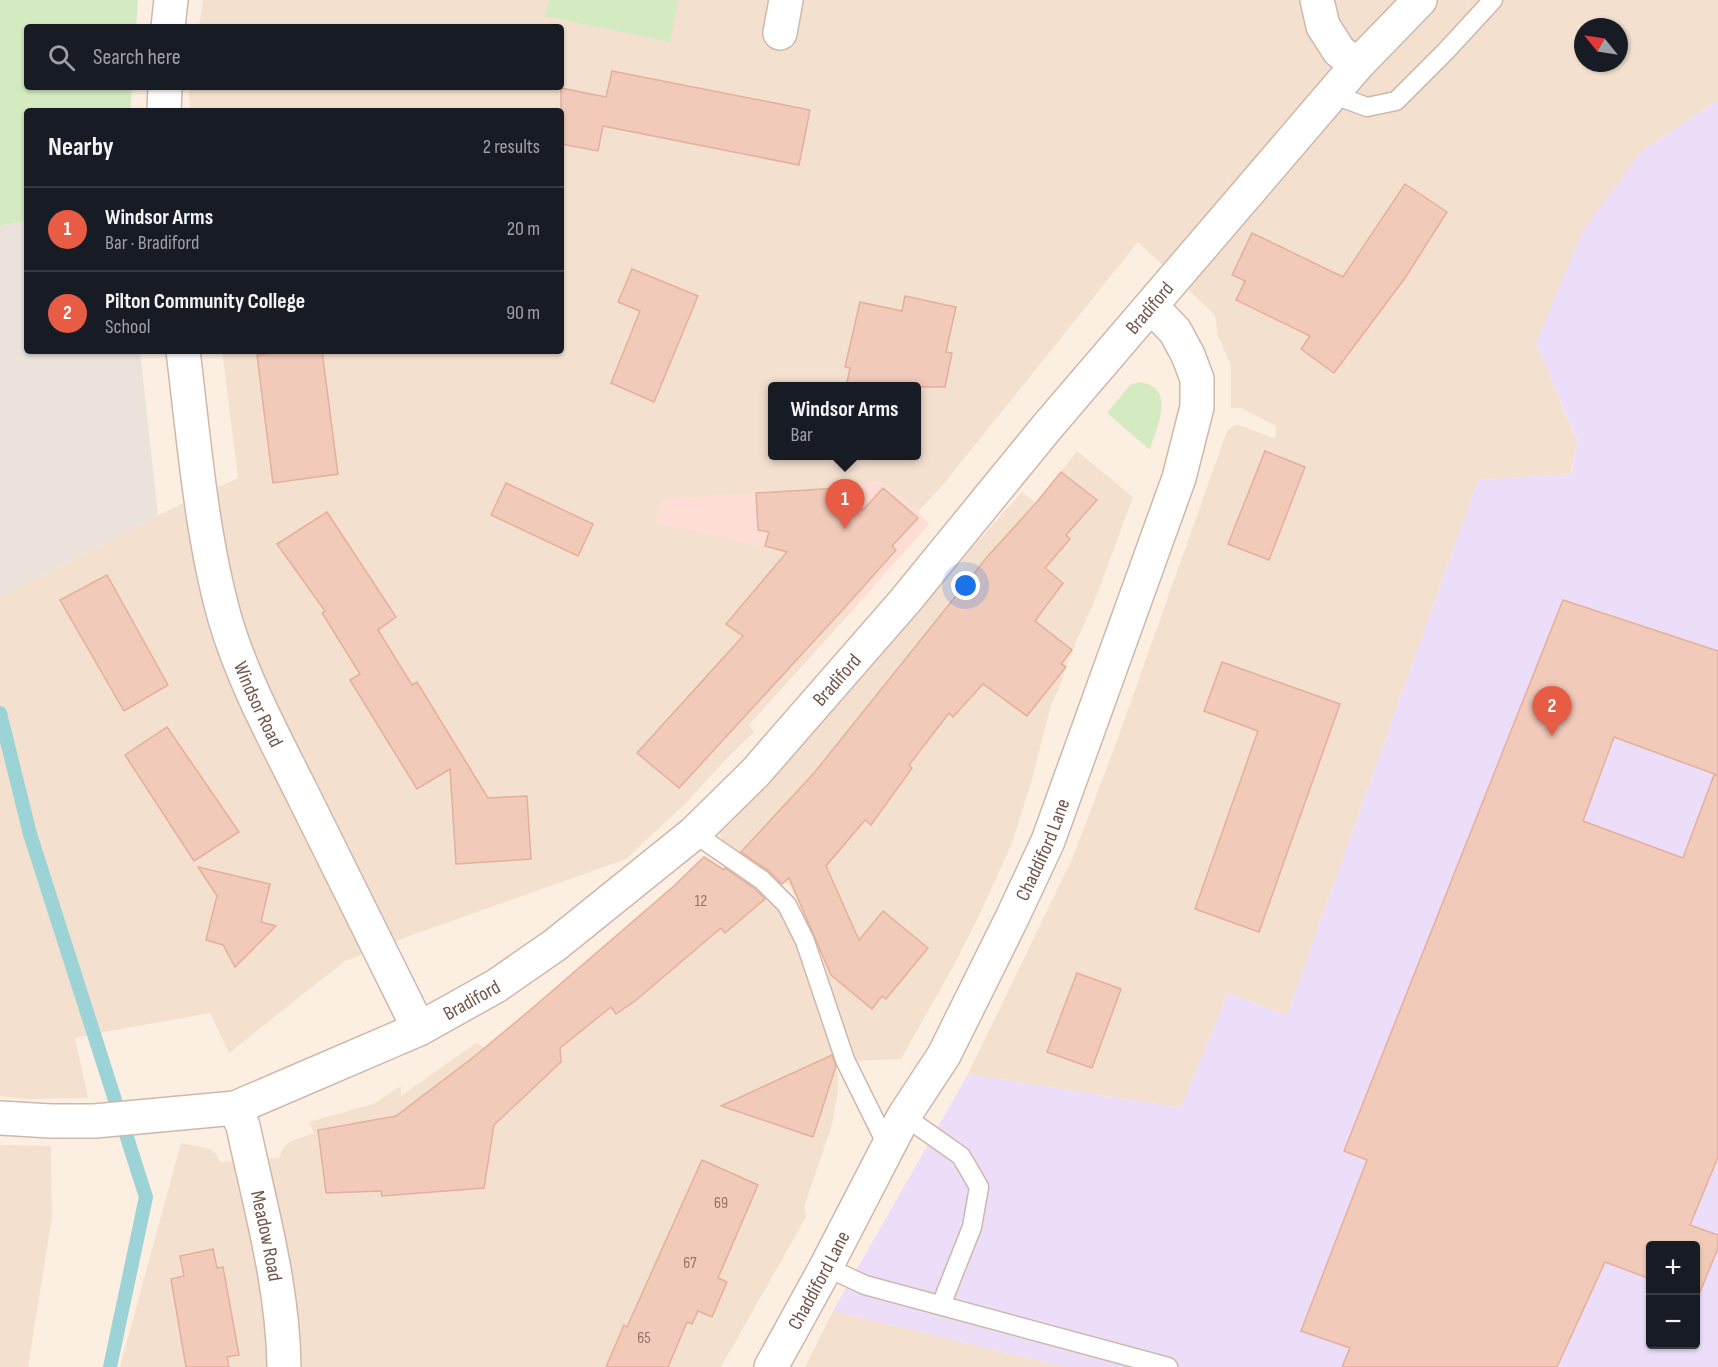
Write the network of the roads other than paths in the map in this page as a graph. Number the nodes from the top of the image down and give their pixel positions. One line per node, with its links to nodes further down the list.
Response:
1 (171, 0): 6 (street)
2 (786, 0): 7 (street)
3 (1317, 0): 8 (street)
4 (1420, 0): 8 (street, Bradiford)
5 (1493, 0): 10 (lane)
6 (168, 24)
7 (780, 33)
8 (1357, 65): 10 (street, Bradiford)
9 (165, 90): 11 (street)
10 (1332, 94): 12 (street, Bradiford)
11 (164, 108)
12 (1151, 306): 14 (street, Bradiford); 17 (street, Chaddiford Lane)
13 (183, 354): 15 (street, Windsor Road)
14 (694, 832): 15 (street, Bradiford); 19 (lane)
15 (419, 1029): 16 (street, Bradiford)
16 (235, 1108): 18 (street, Bradiford); 22 (street, Meadow Road)
17 (904, 1116): 19 (street, Chaddiford Lane); 21 (lane)
18 (0, 1118)
19 (888, 1147): 20 (street, Chaddiford Lane)
20 (826, 1267): 21 (lane); 23 (street, Chaddiford Lane)
21 (941, 1305): 24 (lane)
22 (284, 1367)
23 (771, 1367)
24 (1168, 1367)

